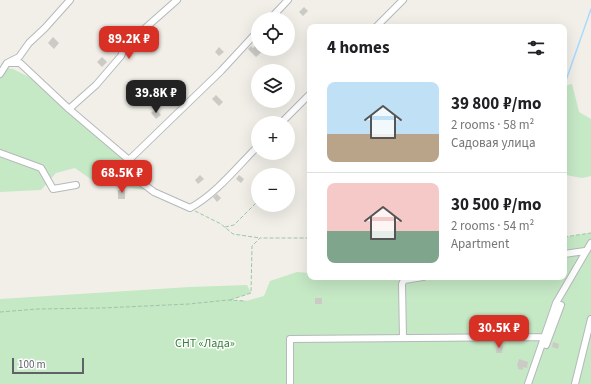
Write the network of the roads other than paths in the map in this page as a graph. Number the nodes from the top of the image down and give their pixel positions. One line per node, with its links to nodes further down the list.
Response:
1 (70, 0): 8 (street)
2 (177, 0): 11 (street)
3 (288, 0): 5 (street)
4 (403, 0): 6 (street)
5 (277, 12)
6 (379, 24)
7 (251, 39): 15 (street)
8 (7, 63): 9 (street); 11 (street)
9 (0, 74)
10 (307, 97): 12 (street)
11 (69, 109): 15 (street)
12 (288, 116)
13 (0, 153): 16 (street)
14 (251, 153): 15 (street)
15 (129, 160)
16 (76, 186)
17 (591, 243): 18 (street)
18 (586, 251): 19 (street); 23 (street)
19 (567, 254)
20 (404, 280): 24 (street)
21 (561, 305): 27 (street)
22 (591, 319): 28 (street)
23 (545, 337): 24 (street); 26 (street)
24 (403, 338): 25 (street)
25 (290, 384)
26 (528, 384)
27 (532, 384)
28 (575, 384)

